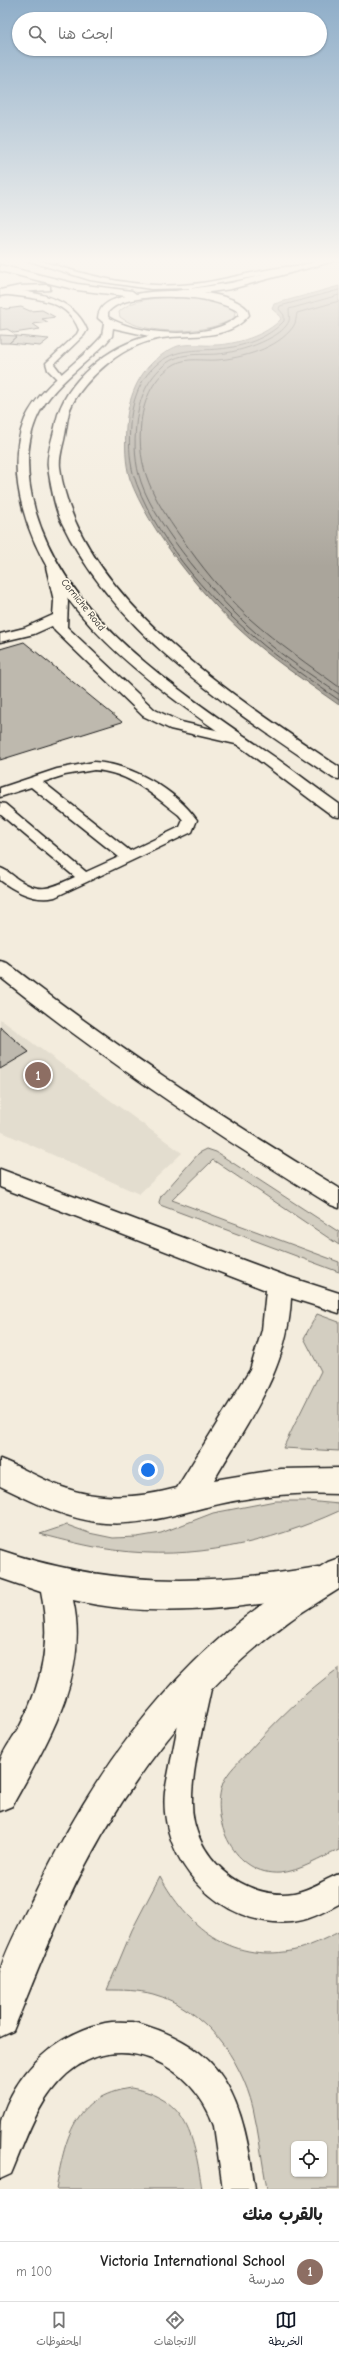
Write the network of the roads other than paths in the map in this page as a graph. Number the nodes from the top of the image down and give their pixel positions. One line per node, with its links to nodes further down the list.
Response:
1 (51, 362): 4 (lane)
2 (78, 362): 4 (main road, Corniche Road)
3 (107, 362): 11 (main road)
4 (60, 377): 5 (main road, Corniche Road)
5 (53, 567): 6 (main road); 10 (main road, Corniche Road)
6 (58, 618): 7 (main road); 8 (main road)
7 (16, 635): 8 (main road); 9 (main road)
8 (68, 637): 10 (main road)
9 (0, 638)
10 (240, 740): 15 (main road, Corniche Road)
11 (339, 774)
12 (34, 782): 13 (lane); 16 (lane); 16 (lane)
13 (0, 793)
14 (0, 807): 18 (lane)
15 (339, 812)
16 (128, 857): 18 (lane)
17 (0, 873): 18 (lane)
18 (85, 878)
19 (0, 967): 21 (main road)
20 (0, 1178): 22 (main road)
21 (339, 1199)
22 (278, 1284): 23 (main road); 26 (main road)
23 (339, 1303)
24 (0, 1472): 26 (main road)
25 (339, 1481): 26 (main road)
26 (186, 1500)
27 (0, 1564): 29 (main road)
28 (333, 1575): 29 (main road); 30 (main road)
29 (53, 1580): 31 (main road)
30 (200, 1679): 32 (lane); 33 (main road)
31 (0, 1794)
32 (339, 1888)
33 (0, 2018)
34 (0, 2163): 35 (lane)
35 (238, 2189)

